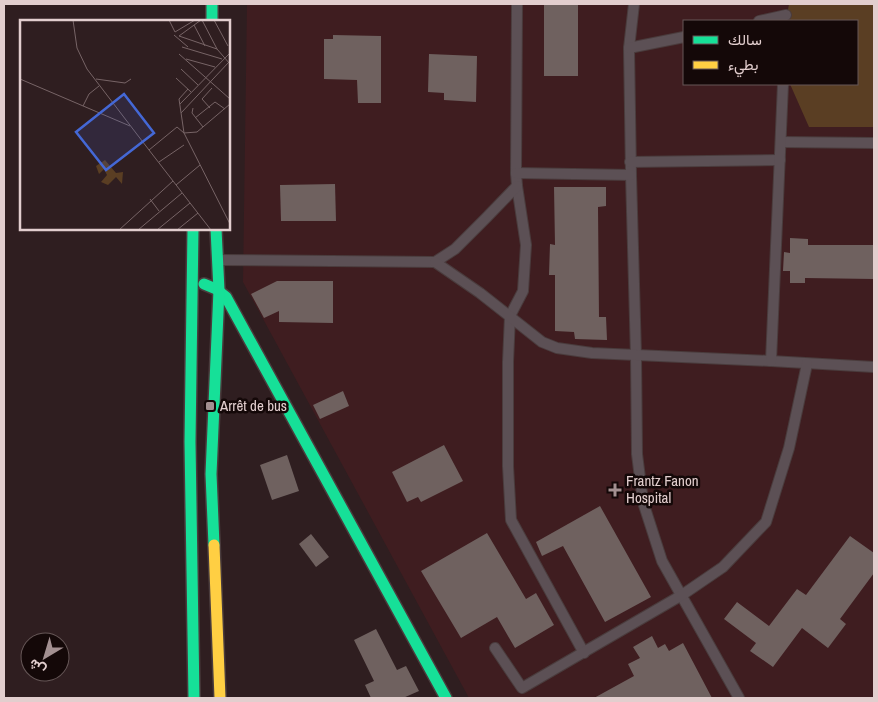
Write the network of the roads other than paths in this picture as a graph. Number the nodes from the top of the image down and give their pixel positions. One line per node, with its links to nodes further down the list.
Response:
1 (212, 4): 6 (main road)
2 (517, 4): 15 (lane)
3 (634, 4): 9 (lane)
4 (789, 4): 5 (lane)
5 (786, 18): 7 (lane)
6 (212, 20)
7 (767, 20)
8 (683, 37): 9 (lane)
9 (629, 48): 14 (lane)
10 (783, 85): 11 (lane)
11 (781, 142): 12 (lane); 13 (lane)
12 (874, 143)
13 (780, 160): 14 (lane); 26 (lane)
14 (630, 162): 16 (lane)
15 (516, 173): 16 (lane); 17 (lane)
16 (630, 174): 25 (lane)
17 (517, 186): 21 (lane); 24 (lane)
18 (193, 230): 22 (main road)
19 (216, 230): 20 (main road)
20 (217, 260): 21 (lane); 23 (main road)
21 (435, 262): 24 (lane)
22 (192, 281): 23 (main road); 32 (main road)
23 (219, 290): 33 (main road); 34 (main road)
24 (510, 316): 25 (lane); 31 (lane)
25 (636, 356): 26 (lane); 29 (lane)
26 (771, 361): 27 (lane)
27 (807, 364): 28 (lane); 29 (lane)
28 (874, 368)
29 (682, 595): 31 (lane); 35 (lane)
30 (496, 648): 31 (lane)
31 (584, 653)
32 (194, 698)
33 (220, 698)
34 (446, 698)
35 (739, 698)

